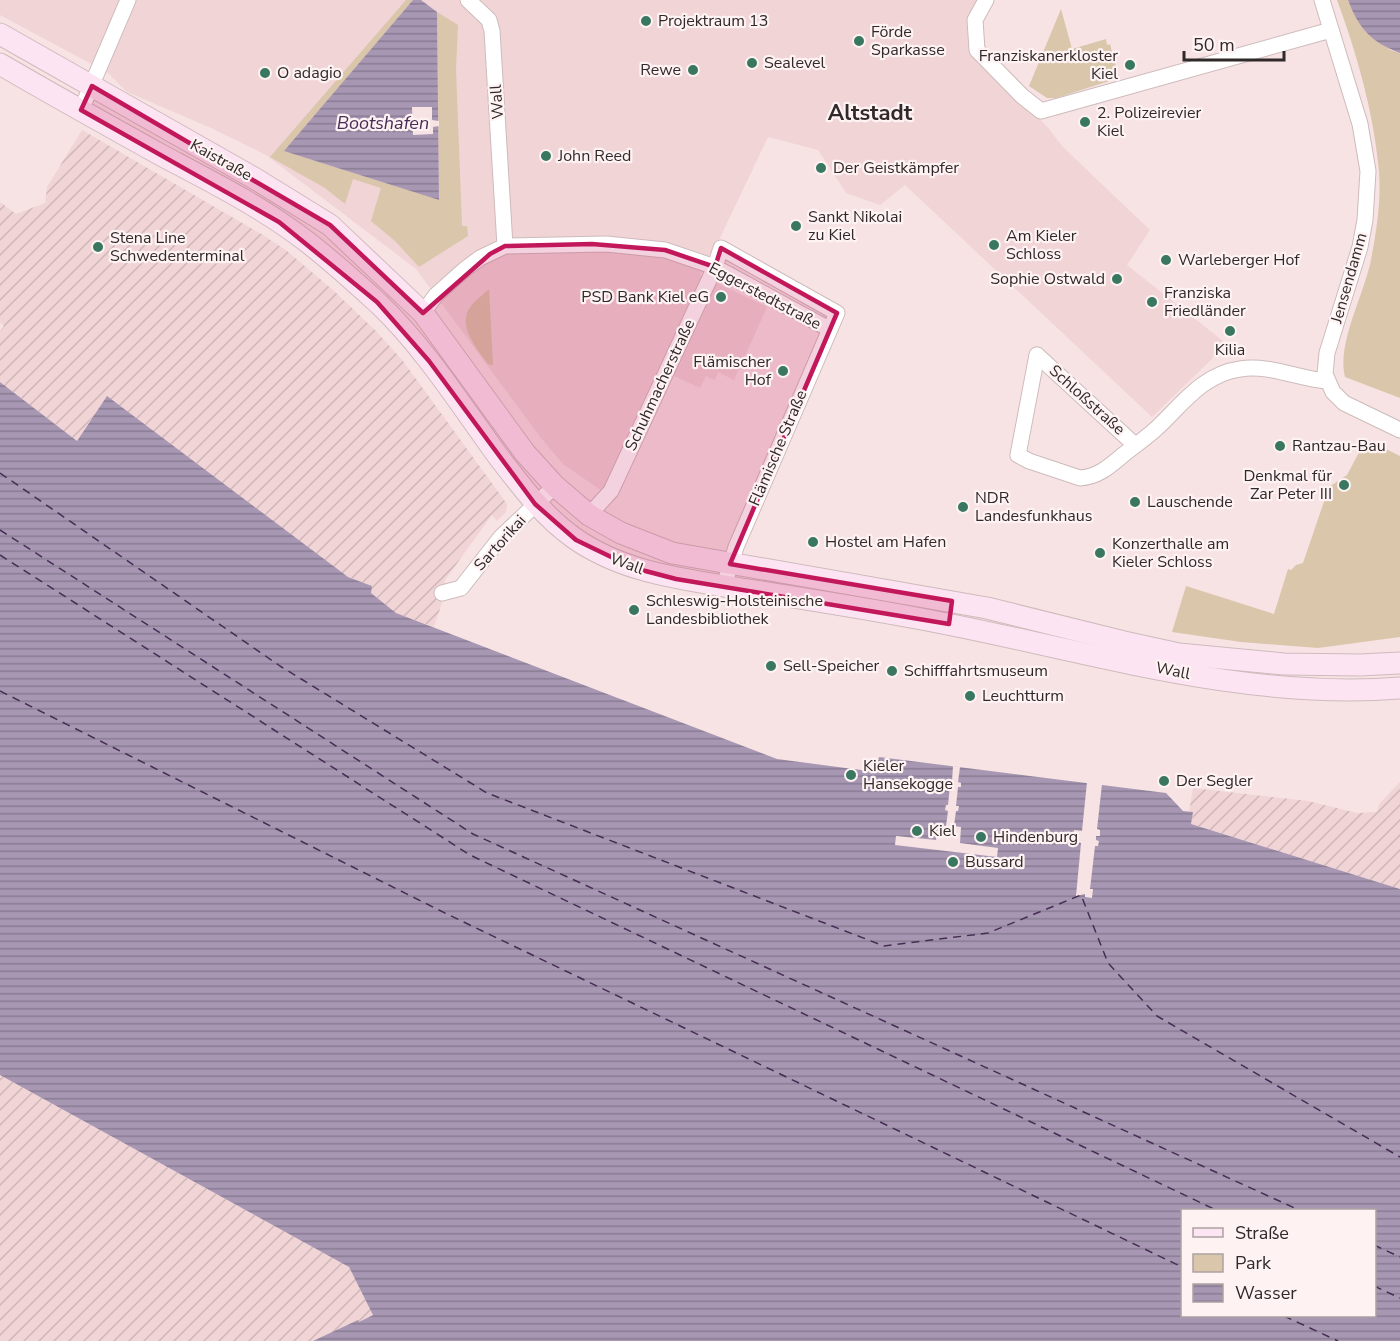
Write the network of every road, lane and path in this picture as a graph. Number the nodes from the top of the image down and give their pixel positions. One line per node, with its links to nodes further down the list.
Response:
1 (128, 0): 8 (street)
2 (986, 0): 5 (street)
3 (1322, 0): 5 (street, Jensendamm)
4 (470, 1): 10 (street, Wall)
5 (1331, 30): 17 (street, Jensendamm)
6 (0, 34): 8 (main road, Kaistraße)
7 (0, 64): 9 (main road, Kaistraße)
8 (92, 86): 9 (street); 13 (main road, Kaistraße)
9 (81, 110): 16 (main road, Kaistraße)
10 (505, 246): 12 (street, Eggerstedtstraße); 13 (street, Eggerstedtstraße)
11 (721, 248): 12 (street, Schuhmacherstraße); 14 (street, Eggerstedtstraße)
12 (715, 267): 15 (street, Eggerstedtstraße); 22 (street, Schuhmacherstraße)
13 (423, 313): 16 (street, Eggerstedtstraße); 20 (main road, Wall)
14 (837, 313): 15 (street, Flämische Straße)
15 (828, 329): 23 (street, Flämische Straße)
16 (404, 330): 21 (main road, Wall)
17 (1327, 381): 18 (street); 19 (street)
18 (1400, 430)
19 (1136, 445): 19 (street, Schloßstraße)
20 (555, 486): 21 (street, Sartorikai); 22 (main road, Wall)
21 (535, 504): 24 (main road, Wall); 25 (street, Sartorikai)
22 (589, 514): 23 (main road, Wall)
23 (730, 564): 24 (street, Flämische Straße); 26 (main road, Wall)
24 (724, 586): 27 (main road, Wall)
25 (442, 593)
26 (952, 601): 27 (street); 28 (main road, Wall)
27 (949, 624): 29 (main road, Wall)
28 (1400, 663)
29 (1400, 688)

